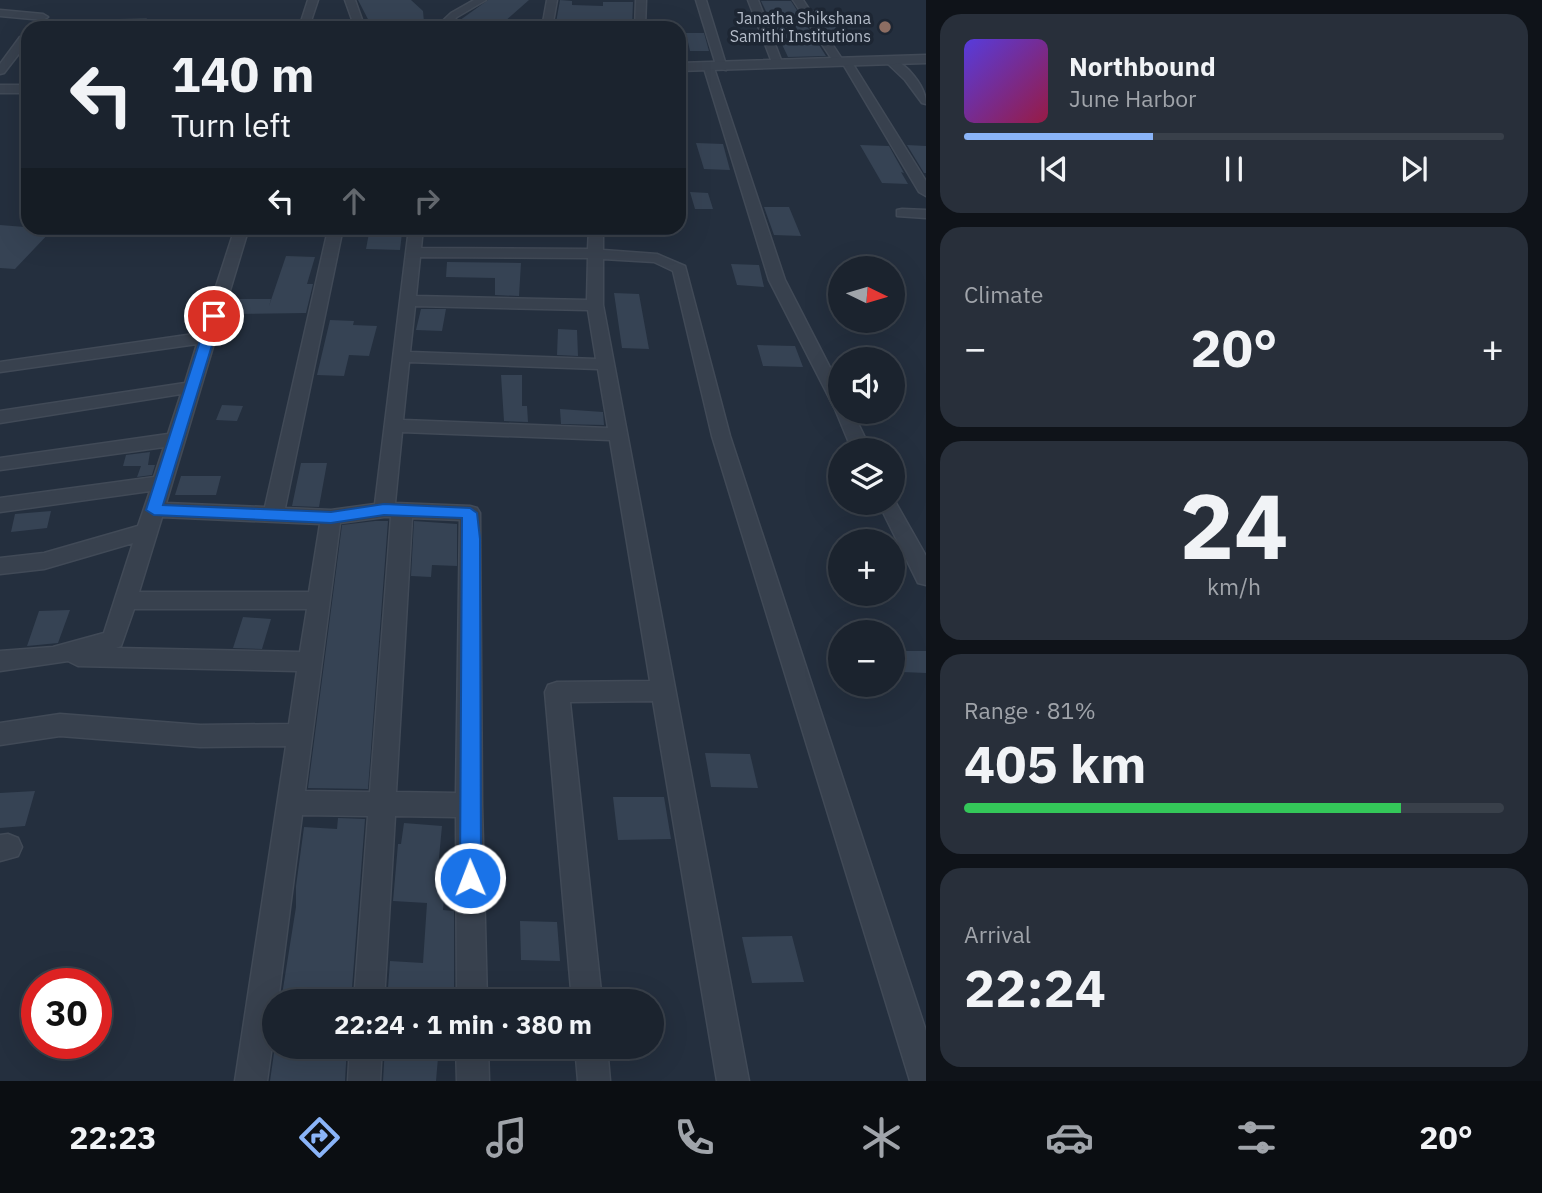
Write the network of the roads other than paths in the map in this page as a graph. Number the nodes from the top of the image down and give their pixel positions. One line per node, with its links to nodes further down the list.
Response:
1 (313, 0): 13 (street)
2 (350, 0): 14 (street)
3 (481, 0): 15 (street)
4 (552, 0): 16 (street)
5 (641, 0): 17 (street)
6 (701, 0): 26 (street)
7 (753, 0): 24 (street)
8 (798, 0): 23 (street)
9 (0, 13): 11 (street)
10 (69, 16): 12 (street)
11 (30, 21)
12 (47, 21)
13 (306, 21)
14 (358, 21)
15 (445, 21)
16 (548, 21)
17 (640, 21)
18 (21, 44): 20 (street)
19 (926, 59): 22 (street)
20 (8, 60): 21 (street); 27 (street)
21 (21, 60)
22 (890, 60): 23 (street); 30 (street)
23 (842, 61): 24 (street); 31 (street)
24 (778, 65): 26 (street)
25 (686, 67): 26 (street)
26 (715, 68): 46 (street)
27 (0, 71)
28 (0, 89): 29 (street)
29 (21, 89)
30 (926, 101)
31 (926, 192)
32 (902, 213): 33 (street)
33 (926, 214)
34 (239, 235): 42 (street)
35 (335, 235): 57 (street)
36 (414, 235): 38 (street)
37 (596, 235): 39 (street)
38 (412, 252): 39 (street); 40 (street)
39 (595, 254): 41 (street); 85 (street)
40 (407, 301): 41 (street); 43 (street)
41 (595, 305): 44 (street)
42 (208, 337): 45 (street); 47 (street)
43 (401, 357): 44 (street); 49 (street)
44 (605, 364): 50 (street)
45 (0, 367)
46 (828, 381)
47 (192, 387): 48 (street); 51 (street)
48 (0, 417)
49 (394, 426): 50 (street); 56 (street)
50 (617, 434): 68 (street)
51 (176, 439): 52 (street); 53 (street)
52 (0, 464)
53 (163, 482): 54 (street); 55 (street)
54 (0, 505)
55 (154, 510): 57 (street); 60 (street)
56 (393, 511): 59 (street); 72 (street); 73 (street)
57 (273, 515): 59 (street)
58 (895, 515): 62 (street)
59 (331, 517): 63 (street)
60 (147, 531): 61 (street); 64 (street)
61 (0, 566)
62 (926, 577)
63 (319, 600): 64 (street); 67 (street)
64 (125, 601): 65 (street)
65 (53, 656): 66 (street); 67 (street)
66 (0, 661)
67 (310, 662): 70 (street)
68 (664, 691): 76 (street); 84 (street)
69 (0, 734): 70 (street)
70 (300, 735): 71 (street)
71 (290, 803): 72 (street); 80 (street)
72 (382, 803): 73 (street); 74 (street)
73 (470, 805): 75 (street)
74 (370, 989)
75 (472, 989)
76 (586, 989)
77 (365, 1059): 81 (street)
78 (472, 1059): 82 (street)
79 (592, 1059): 83 (street)
80 (251, 1081)
81 (364, 1081)
82 (473, 1081)
83 (594, 1081)
84 (733, 1081)
85 (926, 1081)

